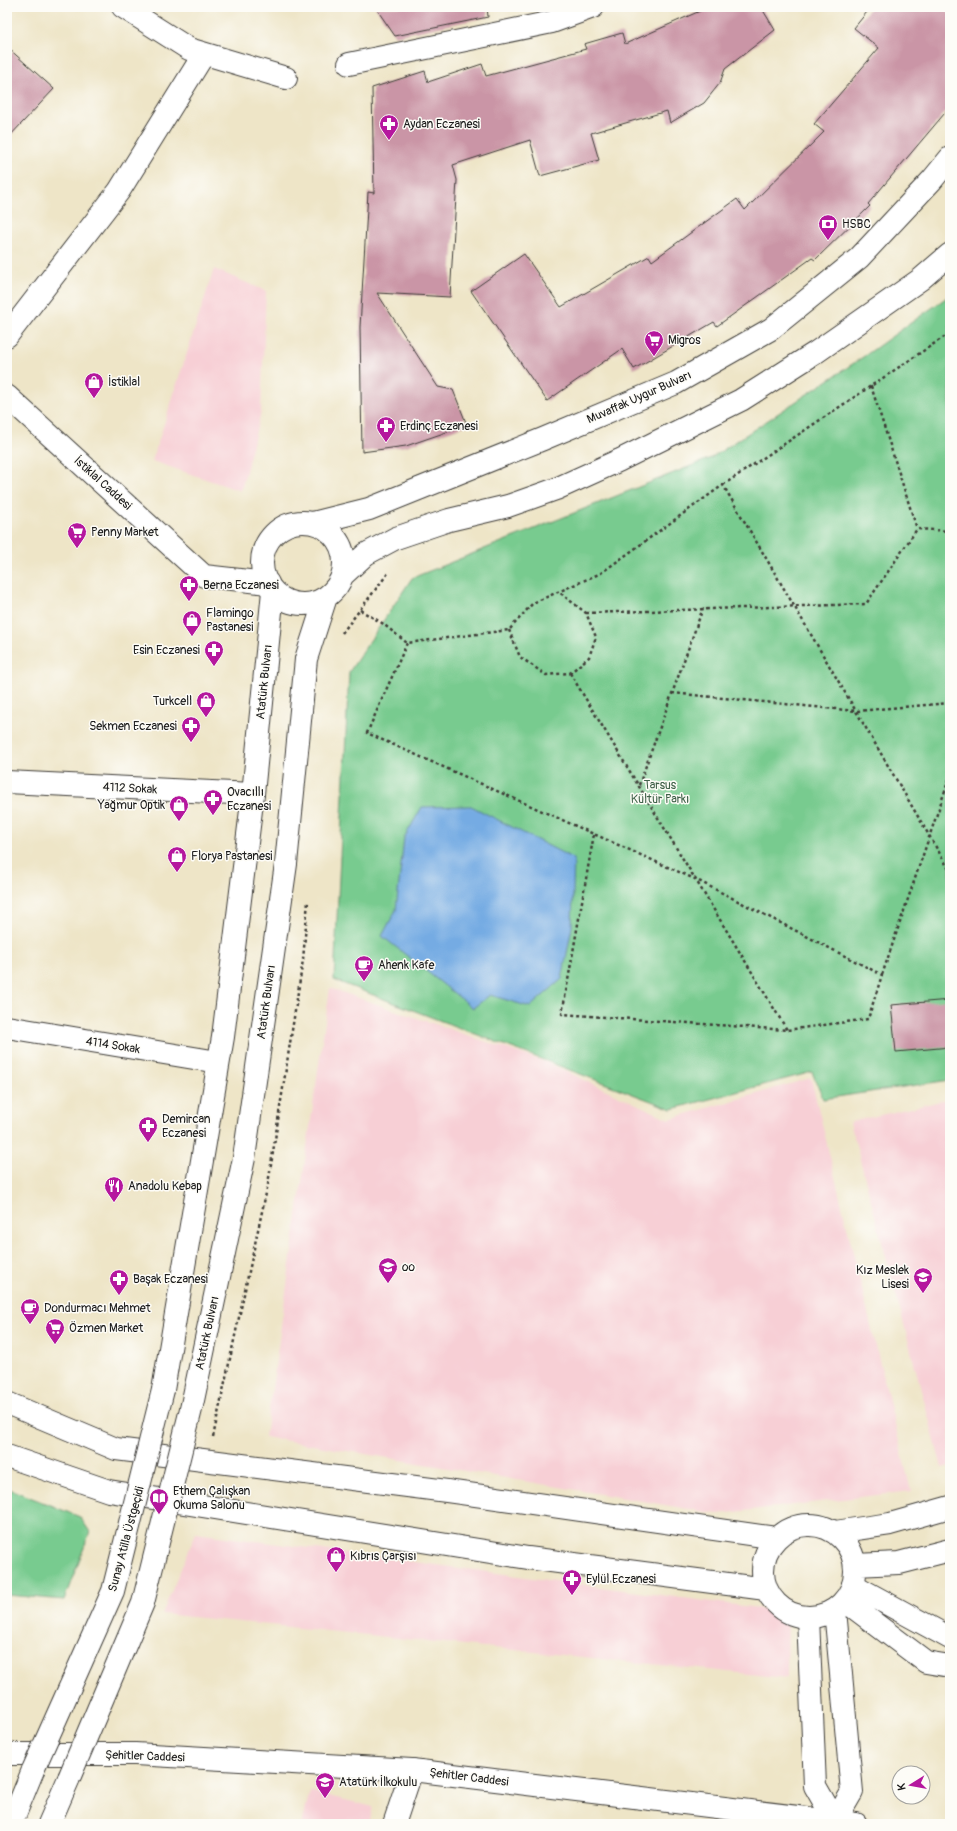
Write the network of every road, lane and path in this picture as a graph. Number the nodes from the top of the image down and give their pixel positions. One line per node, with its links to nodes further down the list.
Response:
1 (123, 7): 4 (main road)
2 (593, 7): 3 (main road)
3 (549, 15): 5 (main road)
4 (204, 54): 6 (main road); 10 (main road)
5 (349, 64)
6 (286, 78)
7 (950, 158): 14 (main road, Muvaffak Uygur Bulvarı)
8 (949, 256): 17 (main road)
9 (950, 333): 11 (path)
10 (7, 336)
11 (871, 386): 13 (path); 15 (path)
12 (7, 396): 18 (main road, İstiklal Caddesi)
13 (723, 484): 19 (path); 21 (path)
14 (313, 523): 17 (main road); 18 (main road)
15 (917, 529): 16 (path); 21 (path)
16 (950, 531)
17 (342, 576): 20 (main road)
18 (270, 587): 20 (main road); 34 (main road, Atatürk Bulvarı)
19 (559, 592): 24 (path); 25 (path)
20 (326, 597): 59 (main road, Atatürk Bulvarı, bridge)
21 (794, 606): 22 (path); 30 (path)
22 (703, 608): 24 (path); 28 (path)
23 (360, 610): 26 (path)
24 (586, 613): 27 (path)
25 (509, 630): 26 (path); 27 (path)
26 (407, 643): 35 (path)
27 (570, 673): 33 (path)
28 (672, 693): 30 (path); 33 (path)
29 (950, 704): 30 (path)
30 (856, 711): 36 (path)
31 (950, 776): 36 (path)
32 (7, 782): 34 (main road, 4112 Sokak)
33 (639, 786): 38 (path)
34 (253, 794): 42 (main road, Atatürk Bulvarı)
35 (594, 834): 38 (path); 41 (path)
36 (929, 835): 37 (path); 39 (path)
37 (950, 871)
38 (696, 880): 39 (path); 41 (path)
39 (882, 974): 41 (path)
40 (7, 1027): 42 (main road, 4114 Sokak)
41 (788, 1030)
42 (218, 1062): 43 (main road, Atatürk Bulvarı)
43 (164, 1390): 58 (main road, Sunay Atilla Üstgeçidi, bridge)
44 (7, 1403): 48 (main road)
45 (7, 1456): 50 (main road)
46 (950, 1507): 47 (main road)
47 (835, 1532): 48 (main road); 51 (main road)
48 (776, 1538): 50 (main road)
49 (950, 1550): 51 (main road)
50 (766, 1588): 52 (main road)
51 (847, 1590): 52 (main road); 53 (main road); 54 (main road); 57 (main road)
52 (808, 1617): 57 (main road)
53 (950, 1638)
54 (950, 1666)
55 (7, 1754): 56 (main road, Şehitler Caddesi)
56 (412, 1770): 57 (main road, Şehitler Caddesi); 60 (main road)
57 (835, 1823): 61 (main road, Şehitler Caddesi)
58 (11, 1824)
59 (49, 1824)
60 (394, 1824)
61 (856, 1824)

